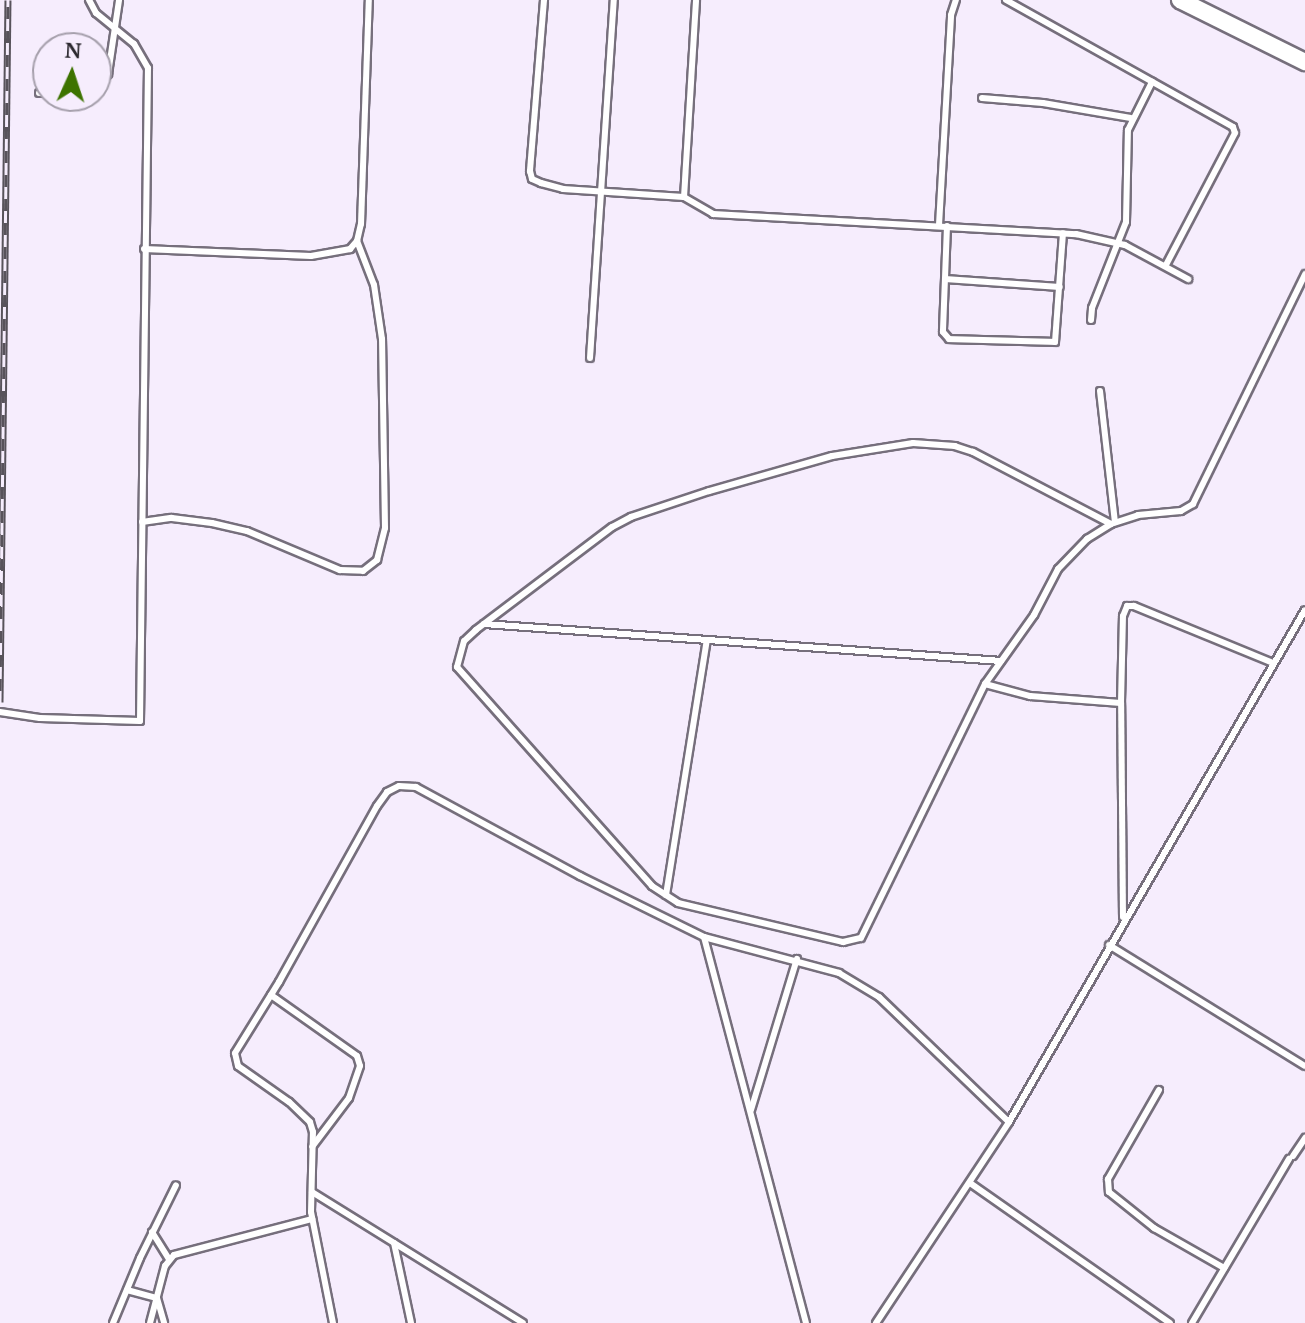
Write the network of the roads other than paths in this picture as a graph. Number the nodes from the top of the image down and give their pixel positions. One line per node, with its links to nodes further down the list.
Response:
1 (89, 0): 10 (lane)
2 (119, 0): 10 (lane)
3 (369, 0): 20 (lane)
4 (544, 0): 16 (lane)
5 (614, 0): 16 (lane)
6 (696, 0): 17 (lane)
7 (956, 0): 18 (lane)
8 (1006, 0): 13 (lane)
9 (1180, 0): 12 (street)
10 (116, 28): 11 (lane); 22 (lane)
11 (112, 49)
12 (1305, 62)
13 (1152, 82): 15 (lane); 23 (lane)
14 (982, 98): 15 (lane)
15 (1131, 118): 21 (lane)
16 (602, 192): 17 (lane); 29 (lane)
17 (684, 197): 18 (lane)
18 (943, 226): 19 (lane); 25 (lane)
19 (1063, 233): 21 (lane); 27 (lane)
20 (357, 241): 22 (lane); 31 (lane)
21 (1120, 243): 23 (lane); 28 (lane)
22 (144, 249): 31 (lane)
23 (1166, 265): 26 (lane)
24 (1305, 274): 32 (lane)
25 (945, 279): 27 (lane); 27 (lane)
26 (1188, 279)
27 (1060, 287)
28 (1091, 320)
29 (590, 358)
30 (1100, 391): 32 (lane)
31 (142, 522): 40 (lane)
32 (1113, 523): 34 (lane); 36 (lane)
33 (1305, 610): 37 (lane)
34 (484, 624): 35 (lane); 41 (lane)
35 (707, 640): 36 (lane); 41 (lane)
36 (1001, 661): 38 (lane)
37 (1273, 663): 39 (lane); 42 (lane)
38 (985, 684): 39 (lane); 41 (lane)
39 (1121, 703): 42 (lane)
40 (0, 712)
41 (666, 895)
42 (1123, 920): 44 (lane)
43 (704, 937): 45 (lane); 46 (lane); 49 (lane)
44 (1109, 945): 47 (lane); 50 (lane)
45 (797, 959): 49 (lane); 50 (lane)
46 (271, 995): 52 (lane); 52 (lane)
47 (1305, 1066)
48 (1159, 1090): 60 (lane)
49 (751, 1110): 69 (lane)
50 (1009, 1122): 53 (lane)
51 (1305, 1138): 60 (lane)
52 (312, 1147): 55 (lane)
53 (970, 1183): 70 (lane); 71 (lane)
54 (176, 1185): 57 (lane)
55 (312, 1192): 56 (lane); 58 (lane)
56 (312, 1219): 59 (lane); 66 (lane)
57 (152, 1232): 59 (lane); 61 (lane)
58 (394, 1243): 67 (lane); 68 (lane)
59 (169, 1259): 62 (lane)
60 (1224, 1268): 72 (lane)
61 (127, 1290): 62 (lane); 63 (lane)
62 (157, 1298): 64 (lane); 65 (lane)
63 (113, 1323)
64 (150, 1323)
65 (164, 1323)
66 (333, 1323)
67 (411, 1323)
68 (520, 1323)
69 (806, 1323)
70 (876, 1323)
71 (1170, 1323)
72 (1192, 1323)

